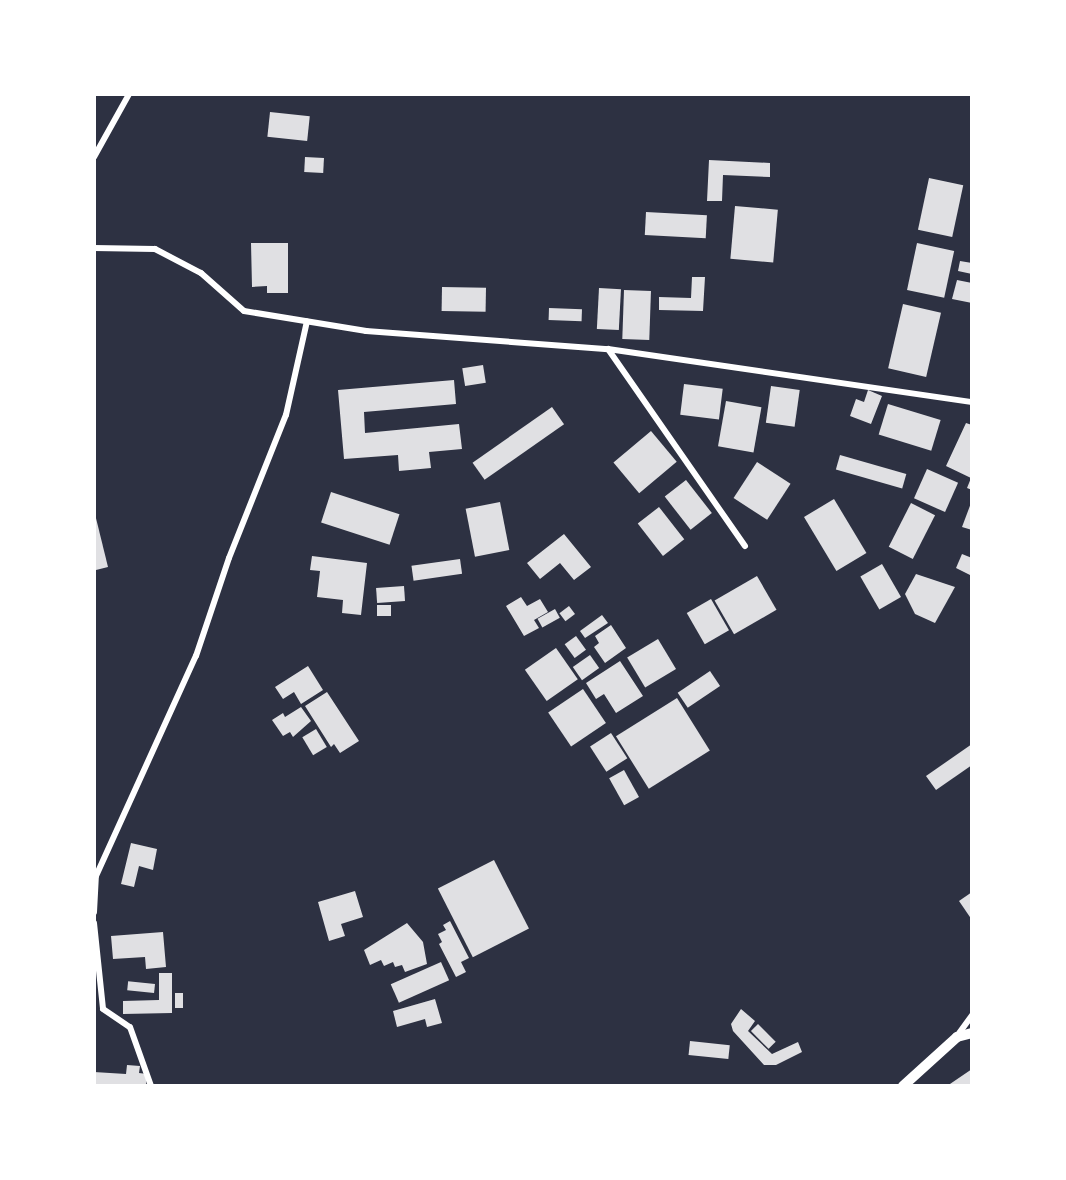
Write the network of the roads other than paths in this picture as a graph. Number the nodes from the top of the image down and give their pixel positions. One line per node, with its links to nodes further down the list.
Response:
1 (129, 94): 2 (street)
2 (94, 157)
3 (94, 248): 4 (street)
4 (307, 321): 5 (street); 8 (street)
5 (608, 350): 6 (street); 7 (street)
6 (972, 402)
7 (745, 546)
8 (94, 912)
9 (94, 923): 13 (street)
10 (972, 1015): 12 (street)
11 (972, 1033): 12 (street)
12 (957, 1036): 14 (street)
13 (151, 1086)
14 (903, 1086)

